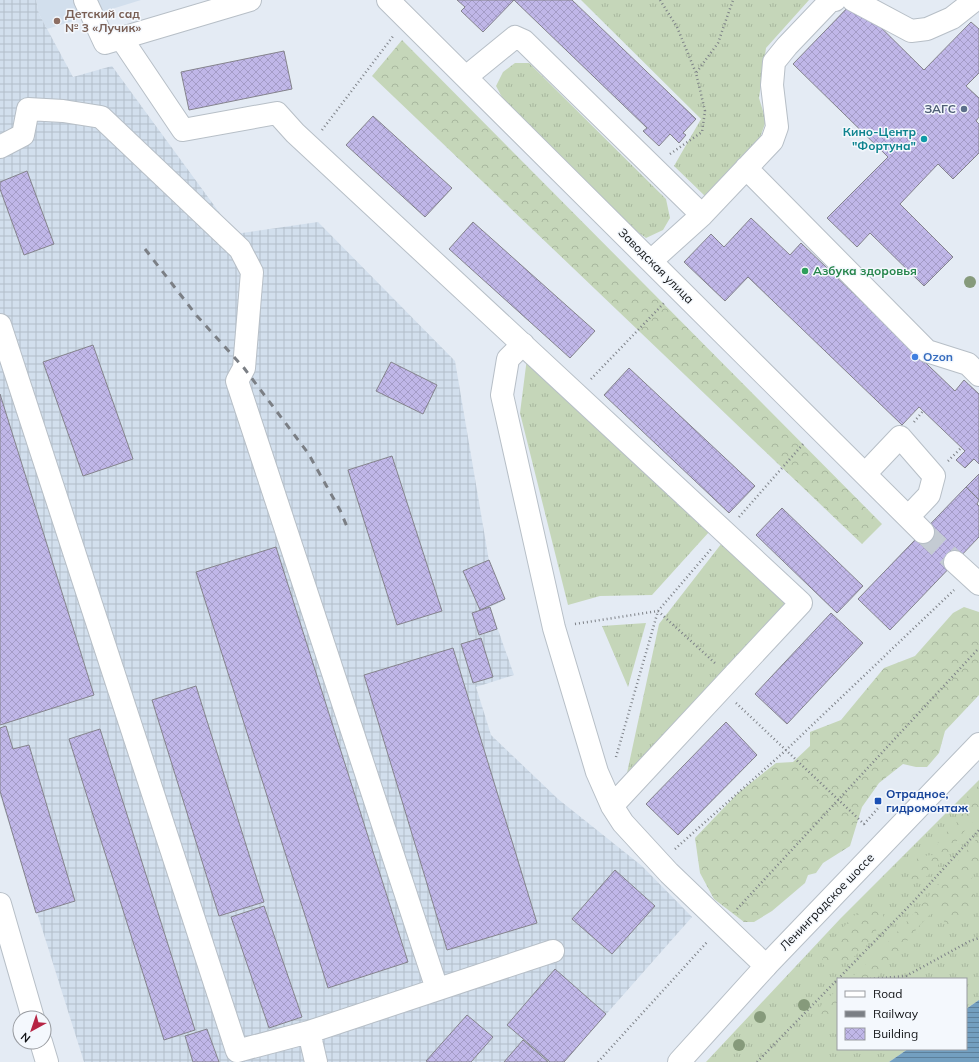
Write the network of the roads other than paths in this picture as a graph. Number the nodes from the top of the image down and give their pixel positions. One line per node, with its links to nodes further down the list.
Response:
1 (85, 0): 7 (street)
2 (250, 0): 7 (street)
3 (388, 0): 8 (street, Заводская улица)
4 (835, 0): 10 (street)
5 (852, 0): 6 (street)
6 (975, 0)
7 (121, 38): 14 (street)
8 (466, 77): 11 (street); 12 (street, Заводская улица)
9 (0, 147): 23 (street)
10 (746, 168): 11 (street); 15 (street)
11 (702, 215): 12 (street)
12 (651, 261): 16 (street, Заводская улица)
13 (0, 325): 25 (street)
14 (523, 344): 18 (street); 18 (street)
15 (979, 374)
16 (864, 474): 16 (street, Заводская улица)
17 (979, 744): 22 (street, Ленинградское шоссе)
18 (609, 798): 22 (street)
19 (0, 904): 20 (street)
20 (6, 948): 24 (street)
21 (553, 951): 23 (street)
22 (766, 966): 29 (street, Ленинградское шоссе)
23 (436, 990): 25 (street)
24 (30, 1010)
25 (308, 1032): 28 (street)
26 (43, 1050): 27 (street)
27 (47, 1062)
28 (316, 1062)
29 (679, 1062)

